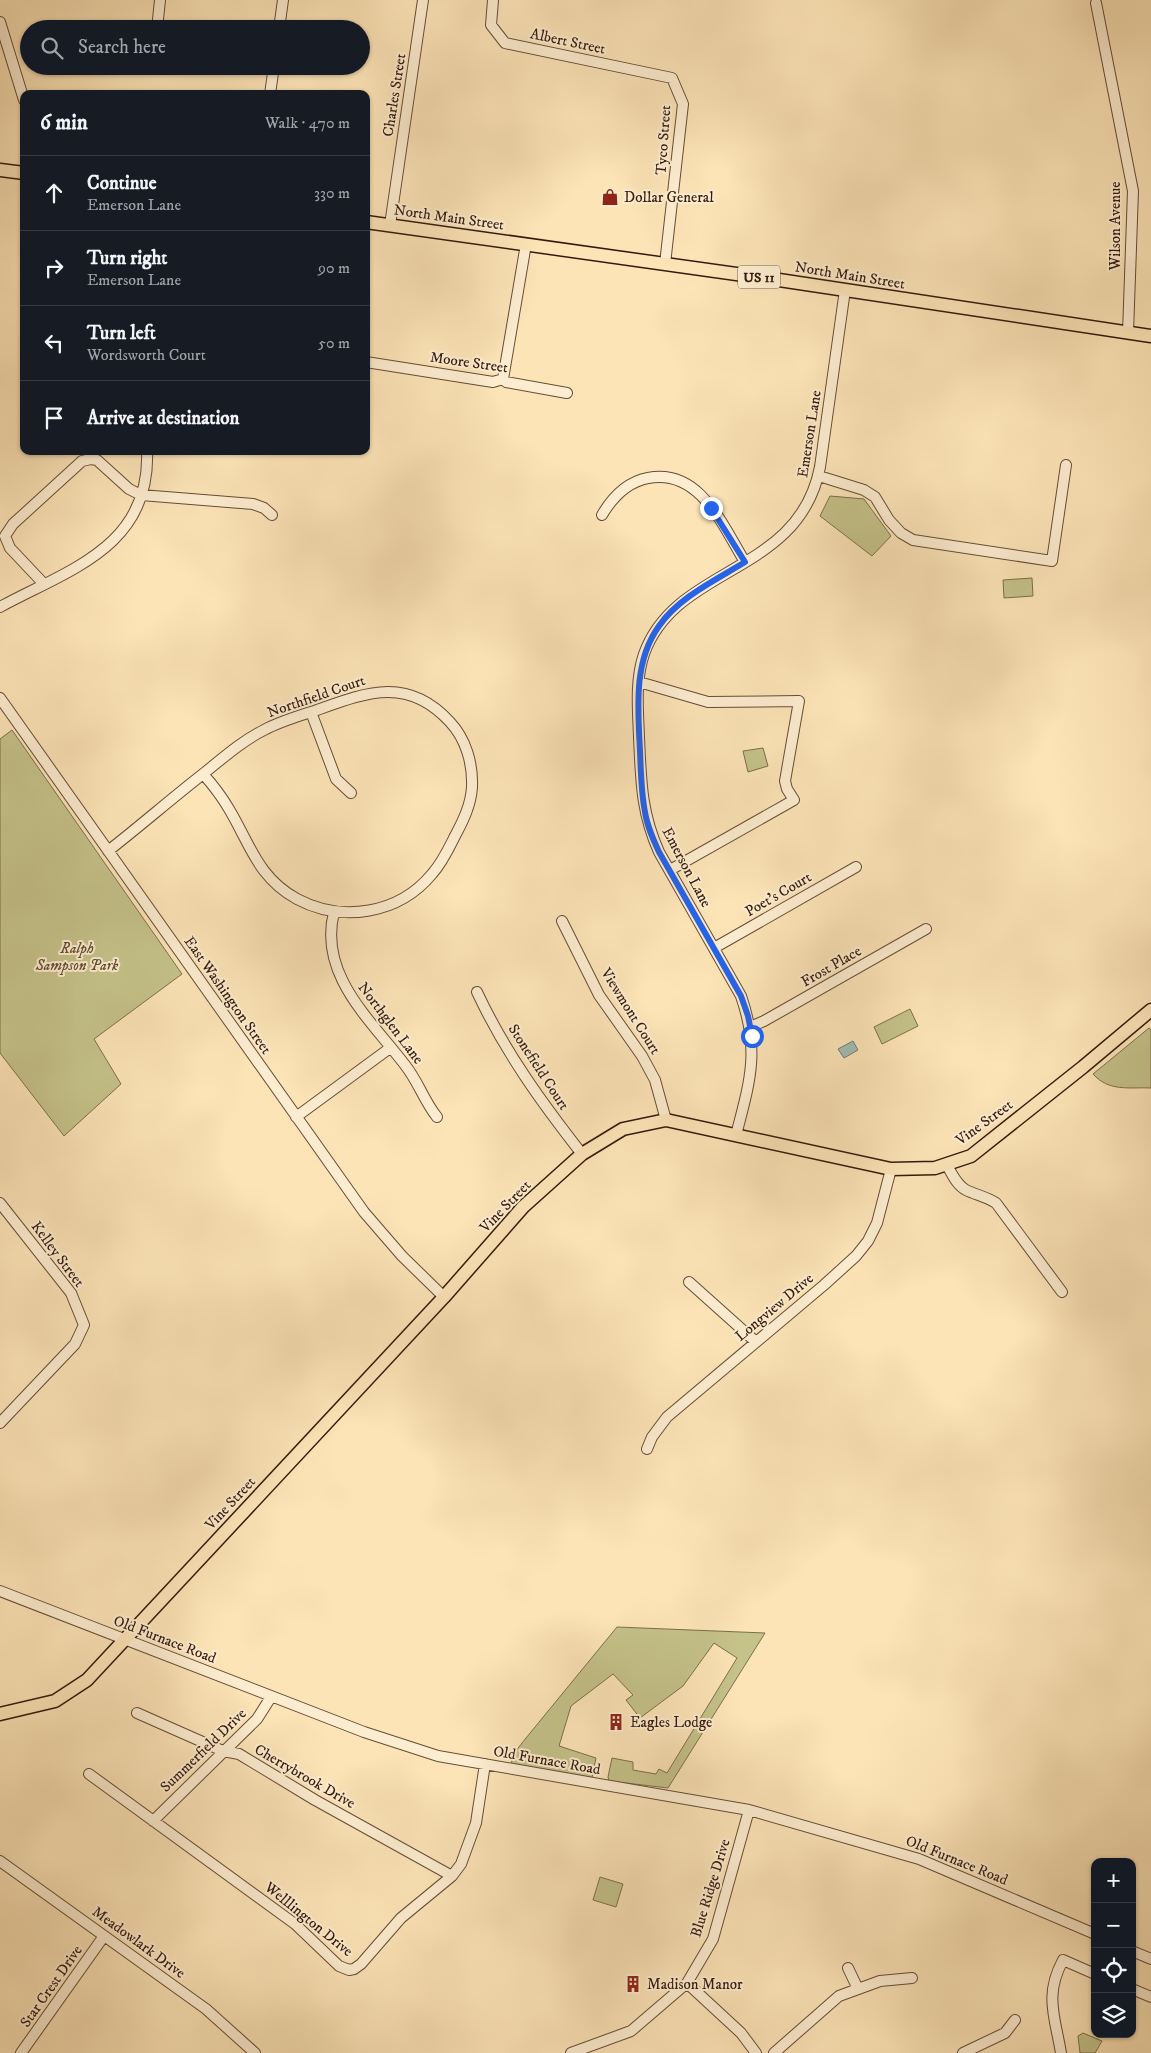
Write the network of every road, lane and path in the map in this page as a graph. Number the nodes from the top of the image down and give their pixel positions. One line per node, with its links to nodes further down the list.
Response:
1 (160, 0): 6 (street)
2 (283, 0): 7 (street)
3 (423, 0): 16 (street, Charles Street)
4 (493, 0): 10 (street, Albert Street)
5 (1096, 3): 20 (street, Wilson Avenue)
6 (158, 20)
7 (280, 20)
8 (0, 23): 11 (street)
9 (273, 75): 12 (street)
10 (672, 78): 18 (street, Tyco Street)
11 (21, 90)
12 (271, 90)
13 (0, 170): 14 (main road)
14 (20, 172)
15 (370, 222): 16 (main road, North Main Street / US 11)
16 (390, 225): 17 (main road, North Main Street / US 11)
17 (526, 244): 18 (main road, North Main Street / US 11); 23 (street)
18 (665, 264): 19 (main road, North Main Street / US 11)
19 (845, 290): 20 (main road, North Main Street / US 11); 27 (street, Emerson Lane)
20 (1128, 332): 21 (main road, North Main Street / US 11)
21 (1151, 336)
22 (370, 363): 23 (street, Moore Street)
23 (503, 379): 24 (street, Moore Street)
24 (567, 393)
25 (147, 455): 28 (street)
26 (1066, 465): 27 (street)
27 (818, 476): 31 (street, Emerson Lane)
28 (141, 495): 29 (street); 32 (street); 32 (street)
29 (272, 515)
30 (602, 516): 31 (street)
31 (745, 562): 34 (street, Emerson Lane)
32 (44, 584): 33 (street)
33 (0, 607)
34 (639, 682): 41 (street, Emerson Lane); 41 (street)
35 (0, 698): 39 (street, East Washington Street)
36 (311, 712): 37 (street, Northfield Court); 38 (street); 42 (street, Northfield Court)
37 (203, 774): 39 (street, Northfield Court); 42 (street, Northfield Court)
38 (351, 793)
39 (108, 851): 50 (street, East Washington Street)
40 (856, 867): 45 (street, Poet's Court)
41 (670, 870): 45 (street, Emerson Lane)
42 (334, 912): 49 (street, Northglen Lane)
43 (562, 921): 52 (street, Viewmont Court)
44 (926, 929): 48 (street, Frost Place)
45 (714, 948): 48 (street, Emerson Lane)
46 (477, 992): 54 (street, Stonefield Court)
47 (1151, 1010): 55 (main road, Vine Street)
48 (750, 1027): 53 (street, Emerson Lane)
49 (390, 1048): 50 (street); 51 (street, Northglen Lane)
50 (296, 1117): 60 (street, East Washington Street)
51 (437, 1117)
52 (666, 1120): 53 (main road, Vine Street); 54 (main road, Vine Street)
53 (736, 1135): 56 (main road, Vine Street)
54 (582, 1154): 60 (main road, Vine Street)
55 (946, 1164): 56 (main road, Vine Street); 59 (street)
56 (891, 1169): 61 (street, Longview Drive)
57 (0, 1203): 62 (street, Kelley Street)
58 (688, 1282): 61 (street)
59 (1062, 1292)
60 (444, 1298): 65 (main road, Vine Street)
61 (756, 1342): 63 (street, Longview Drive)
62 (0, 1423)
63 (647, 1449)
64 (0, 1591): 65 (street, Old Furnace Road)
65 (124, 1639): 66 (street, Old Furnace Road); 68 (main road, Vine Street)
66 (271, 1697): 69 (street, Summerfield Drive); 70 (street, Old Furnace Road)
67 (137, 1713): 69 (street, Cherrybrook Drive)
68 (0, 1714)
69 (223, 1751): 73 (street, Summerfield Drive); 75 (street, Cherrybrook Drive)
70 (484, 1764): 72 (street, Old Furnace Road); 75 (street, Welllington Drive)
71 (89, 1774): 73 (street, Welllington Drive)
72 (749, 1810): 76 (street, Old Furnace Road); 83 (street, Blue Ridge Drive)
73 (153, 1821): 75 (street, Welllington Drive)
74 (0, 1861): 77 (street, Meadowlark Drive)
75 (452, 1876)
76 (1091, 1932)
77 (104, 1936): 88 (street, Star Crest Drive); 89 (street, Meadowlark Drive)
78 (1136, 1953): 79 (street)
79 (1151, 1959)
80 (848, 1968): 84 (street)
81 (1091, 1972): 94 (street)
82 (912, 1978): 84 (street)
83 (687, 1983): 90 (street, Blue Ridge Drive); 91 (street)
84 (858, 1989): 92 (street)
85 (1136, 1991): 86 (street)
86 (1151, 1997)
87 (1015, 2020): 93 (street)
88 (22, 2053)
89 (256, 2053)
90 (570, 2053)
91 (756, 2053)
92 (774, 2053)
93 (963, 2053)
94 (1061, 2053)

